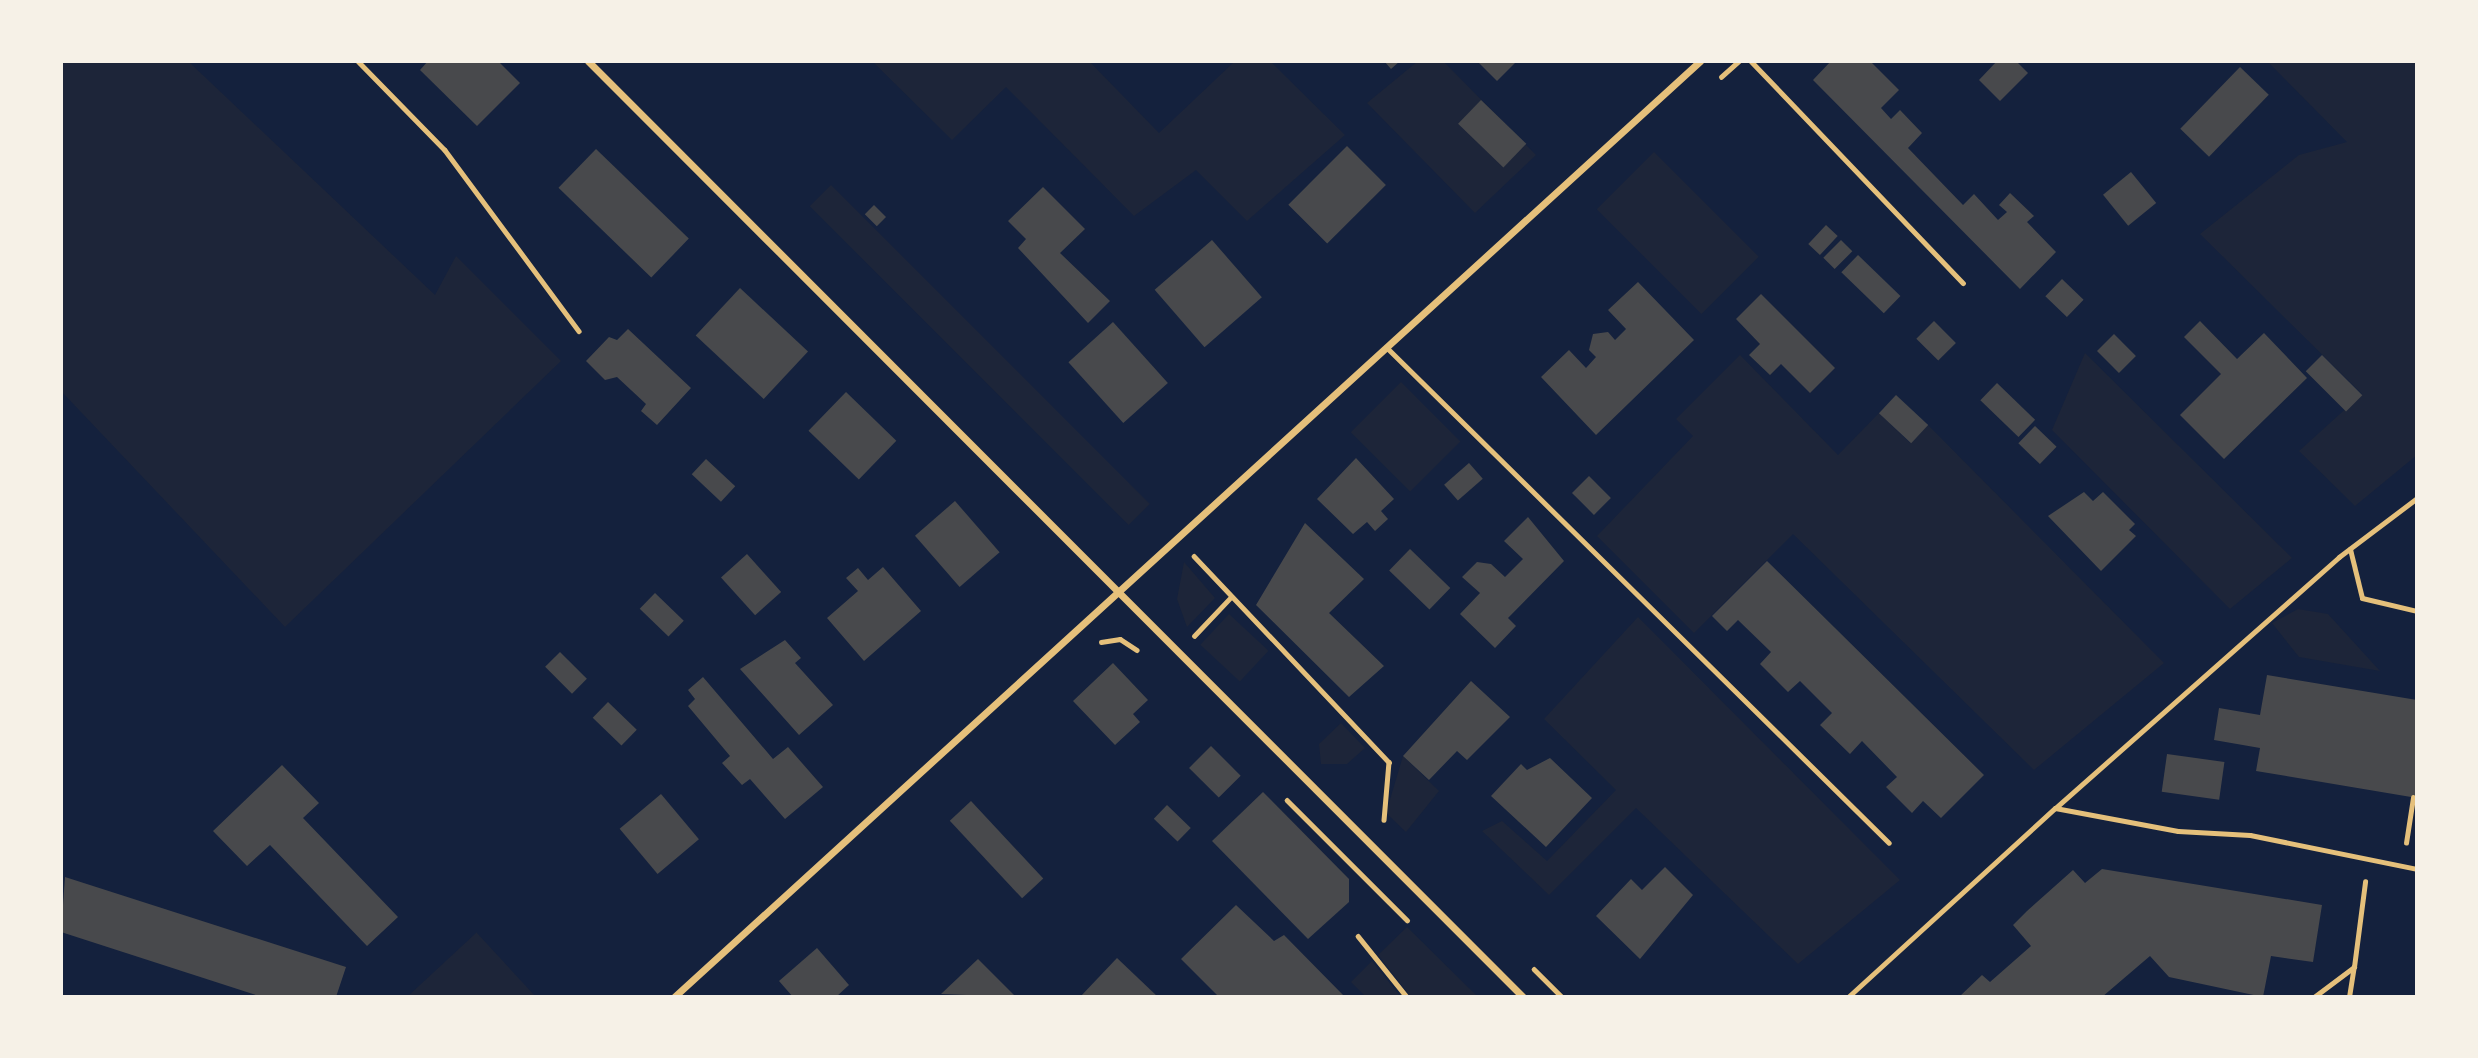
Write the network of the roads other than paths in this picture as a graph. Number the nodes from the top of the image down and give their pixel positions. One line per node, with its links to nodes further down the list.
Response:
1 (588, 61): 6 (street)
2 (1700, 61): 3 (street)
3 (1386, 347): 6 (street); 9 (lane)
4 (2417, 498): 5 (lane)
5 (2350, 549): 7 (lane); 8 (lane)
6 (1118, 590): 11 (street); 12 (street)
7 (2417, 611)
8 (2055, 808): 10 (lane); 13 (lane)
9 (1889, 843)
10 (2417, 869)
11 (674, 997)
12 (1523, 997)
13 (1848, 997)

